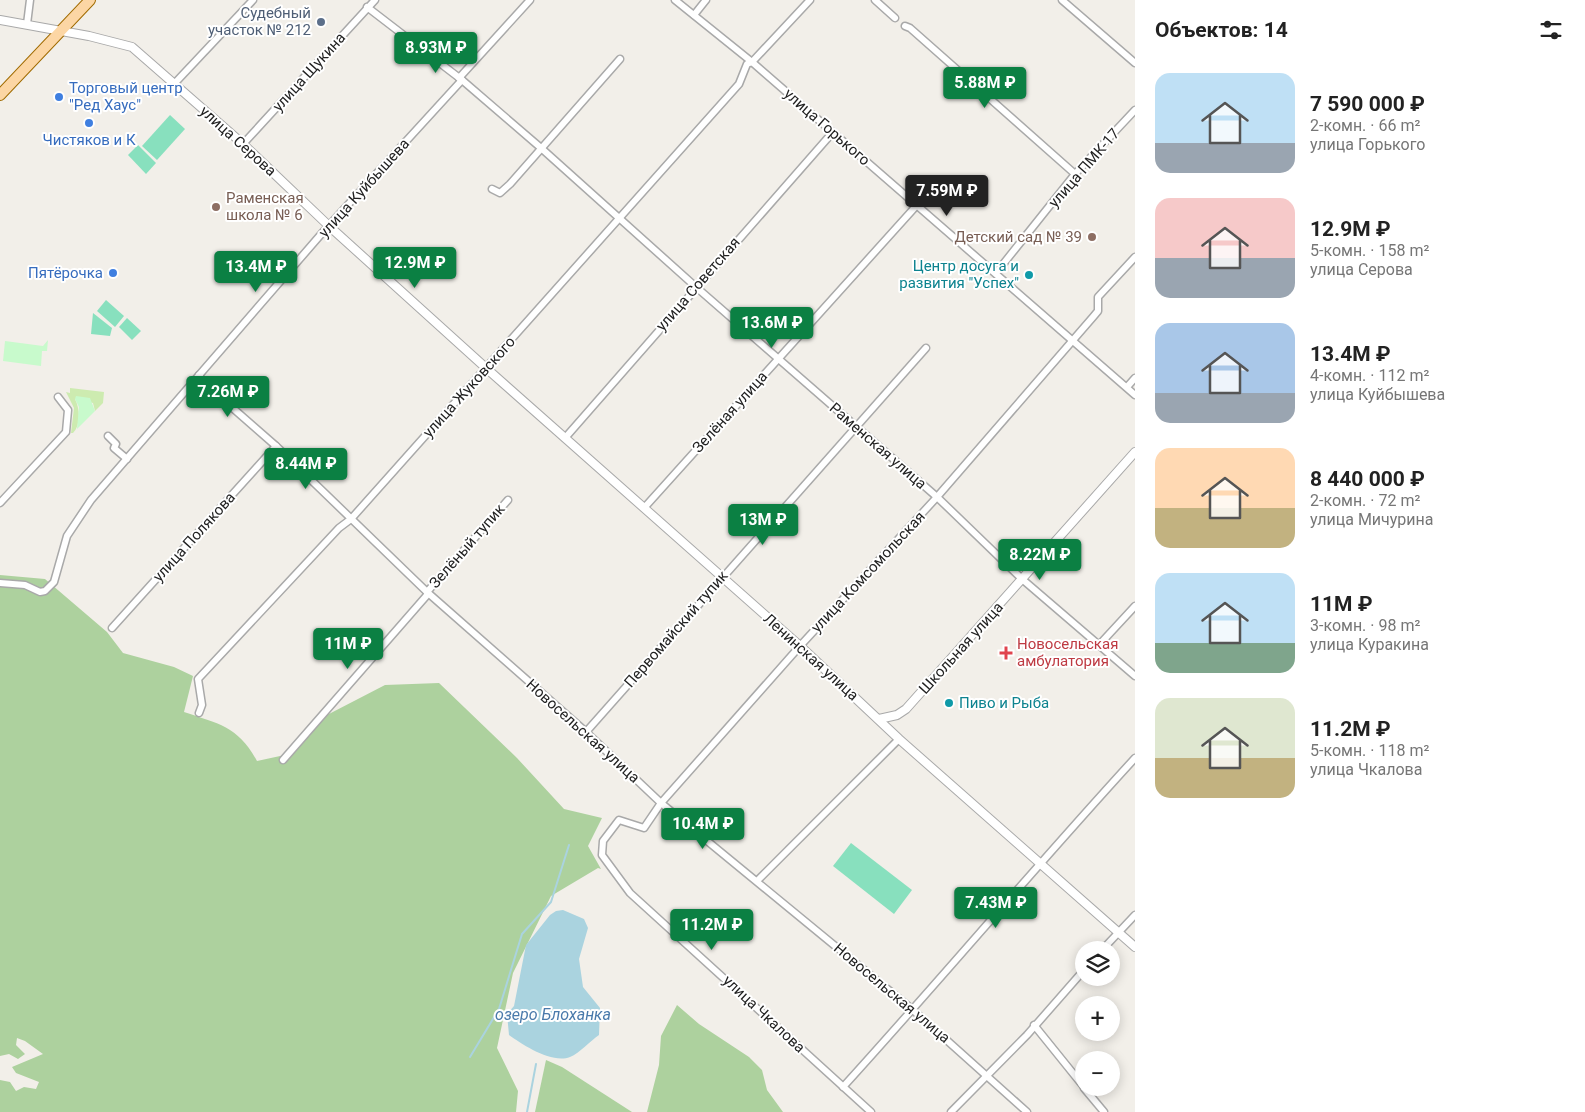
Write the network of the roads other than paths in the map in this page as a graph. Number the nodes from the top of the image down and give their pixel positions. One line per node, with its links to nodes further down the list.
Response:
1 (30, 0): 15 (street)
2 (90, 0): 17 (main road)
3 (253, 0): 22 (street)
4 (375, 0): 11 (street, улица Щукина)
5 (530, 0): 21 (street)
6 (675, 0): 12 (street, улица Горького)
7 (706, 0): 12 (street)
8 (810, 0): 19 (street, улица Жуковского)
9 (875, 0): 13 (street)
10 (1062, 0): 20 (street)
11 (367, 7): 21 (street, Раменская улица); 26 (street, улица Щукина)
12 (694, 15): 19 (street, улица Горького)
13 (895, 18)
14 (0, 20): 15 (street, улица Серова)
15 (27, 24): 17 (street, улица Серова)
16 (905, 26): 28 (street)
17 (62, 31): 22 (street, улица Серова); 23 (main road)
18 (620, 59): 27 (street)
19 (752, 62): 25 (street, улица Горького); 31 (street, улица Жуковского)
20 (1135, 63)
21 (461, 79): 27 (street, Раменская улица); 32 (street, улица Куйбышева)
22 (174, 84): 26 (street, улица Серова)
23 (0, 95)
24 (1135, 110): 28 (street, улица ПМК-17)
25 (833, 132): 30 (street, улица Горького); 35 (street, улица Советская)
26 (244, 144): 32 (street, улица Серова)
27 (541, 148): 29 (street); 31 (street, Раменская улица)
28 (1076, 174): 34 (street, улица ПМК-17)
29 (492, 189)
30 (917, 205): 34 (street, улица Горького); 38 (street, Зелёная улица)
31 (619, 218): 35 (street, Раменская улица); 39 (street, улица Жуковского)
32 (329, 226): 39 (street, улица Серова); 40 (street, улица Куйбышева)
33 (1135, 257): 36 (street)
34 (996, 273): 36 (street, улица Горького)
35 (696, 287): 38 (street, Раменская улица); 47 (street, улица Советская)
36 (1073, 340): 42 (street, улица Горького); 51 (street, улица Комсомольская)
37 (926, 348): 45 (street, Первомайский тупик)
38 (778, 358): 45 (street, Раменская улица); 54 (street, Зелёная улица)
39 (486, 368): 47 (street, Ленинская улица); 55 (street, улица Жуковского)
40 (199, 374): 48 (street, Новосельская улица); 50 (street, улица Куйбышева)
41 (1135, 378): 42 (street)
42 (1127, 387): 43 (street, улица Горького)
43 (1135, 396)
44 (58, 397): 53 (street)
45 (855, 426): 51 (street, Раменская улица); 56 (street, Первомайский тупик)
46 (108, 436): 50 (street)
47 (566, 438): 54 (street, Ленинская улица)
48 (276, 446): 55 (street, Новосельская улица); 61 (street, улица Полякова)
49 (1135, 452): 57 (street, Школьная улица)
50 (127, 459): 58 (street, улица Куйбышева)
51 (937, 497): 57 (street, Раменская улица); 63 (street, улица Комсомольская)
52 (508, 500): 59 (street, Зелёный тупик)
53 (0, 503)
54 (644, 508): 56 (street, Ленинская улица)
55 (351, 519): 59 (street, Новосельская улица); 65 (street, улица Жуковского)
56 (722, 577): 63 (street, Ленинская улица); 67 (street, Первомайский тупик)
57 (1022, 579): 62 (street, Раменская улица); 66 (street, Школьная улица)
58 (0, 582)
59 (427, 593): 67 (street, Новосельская улица); 70 (street, Зелёный тупик)
60 (1135, 606): 62 (street)
61 (112, 628)
62 (1099, 645): 64 (street, Раменская улица)
63 (800, 646): 66 (street, Ленинская улица); 71 (street, улица Комсомольская)
64 (1135, 676)
65 (199, 713)
66 (879, 719): 68 (street, Ленинская улица)
67 (586, 732): 71 (street, Новосельская улица)
68 (899, 739): 72 (street, Ленинская улица); 73 (street)
69 (1135, 758): 72 (street)
70 (283, 760)
71 (661, 803): 73 (street, Новосельская улица); 83 (street, улица Чкалова)
72 (1039, 863): 75 (street, Ленинская улица); 79 (street)
73 (758, 880): 79 (street, Новосельская улица)
74 (1135, 915): 75 (street)
75 (1119, 932): 76 (street); 77 (street, Ленинская улица)
76 (1110, 941)
77 (1135, 947)
78 (1075, 980): 80 (street)
79 (913, 1010): 81 (street, Новосельская улица); 83 (street)
80 (1034, 1026): 81 (street); 82 (street)
81 (987, 1075): 86 (street); 87 (street, Новосельская улица)
82 (1075, 1076)
83 (843, 1087): 85 (street, улица Чкалова)
84 (1091, 1096): 88 (street)
85 (871, 1112)
86 (951, 1112)
87 (1027, 1112)
88 (1104, 1112)

